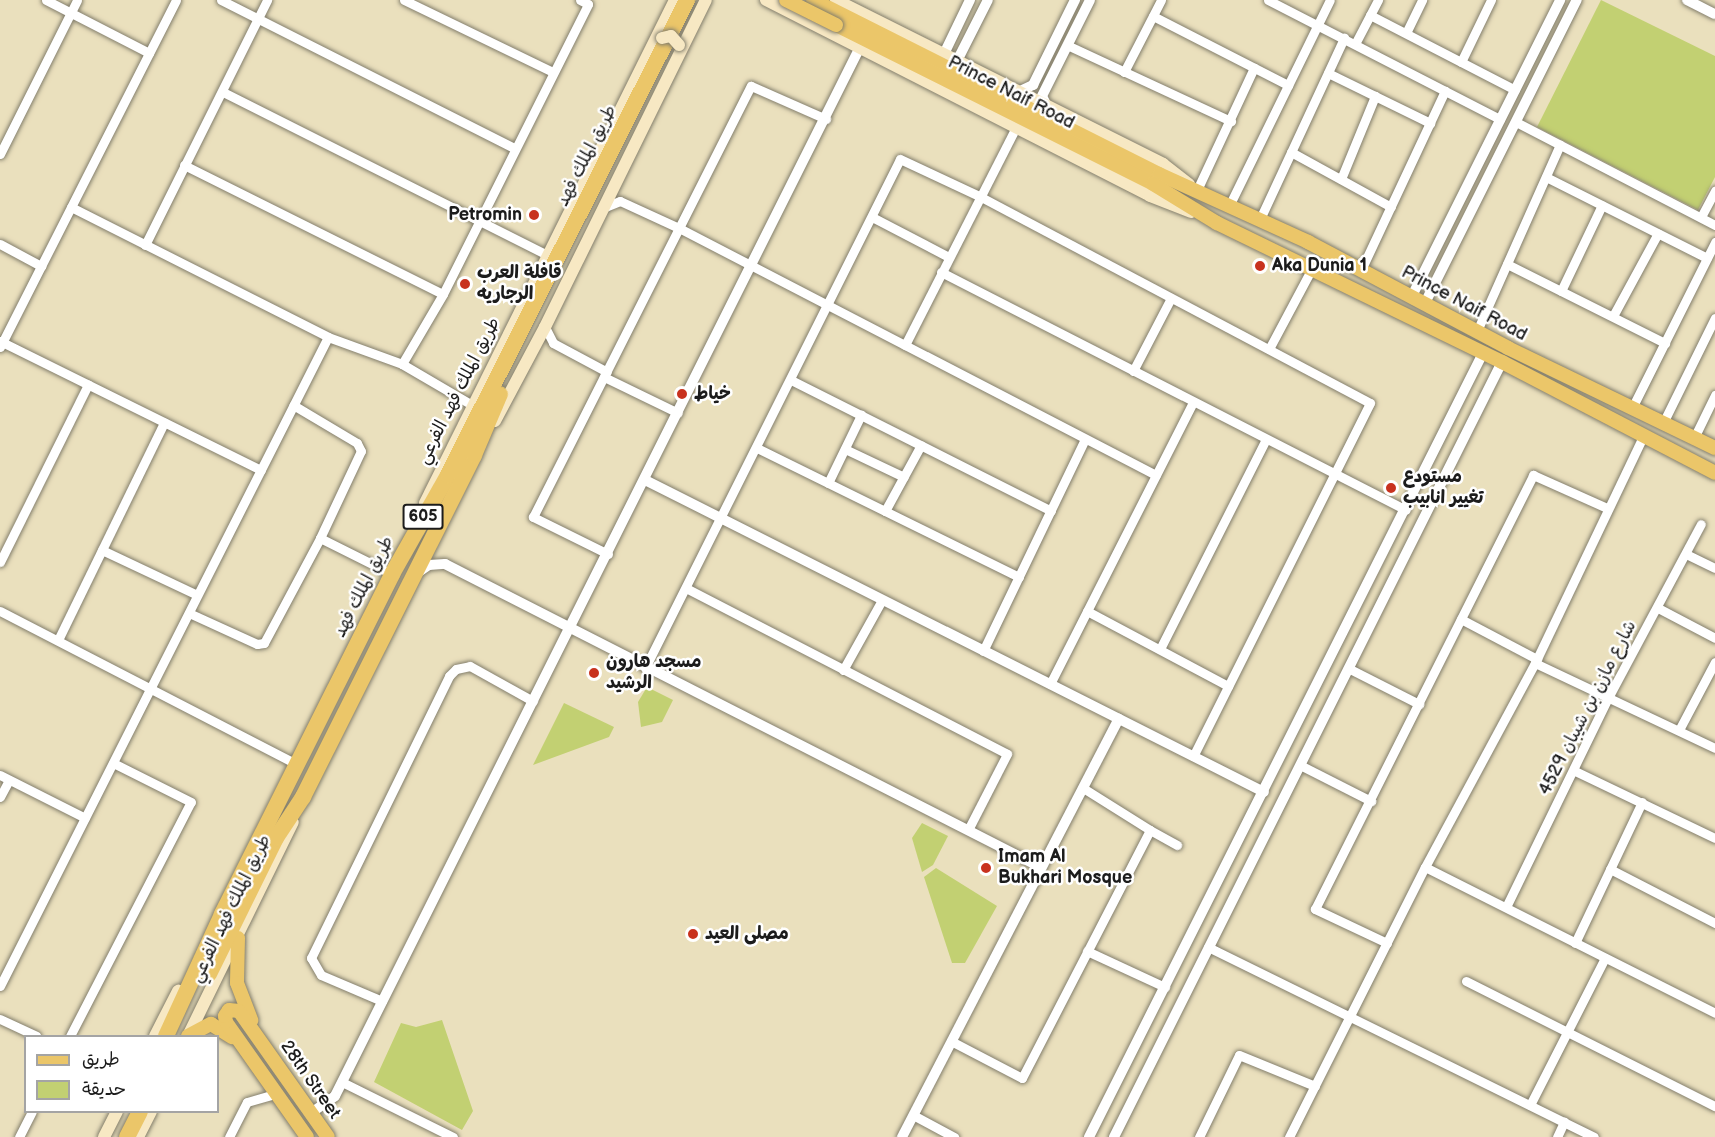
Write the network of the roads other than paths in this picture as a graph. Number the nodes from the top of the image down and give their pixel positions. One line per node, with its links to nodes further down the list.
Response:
1 (46, 0): 34 (street)
2 (77, 0): 34 (street)
3 (176, 0): 50 (street)
4 (221, 0): 38 (street)
5 (267, 0): 38 (street)
6 (404, 0): 56 (street)
7 (580, 0): 56 (street)
8 (675, 0): 45 (main road, طريق الملك فهد الفرعي)
9 (687, 0): 166 (highway, طريق الملك فهد / 605)
10 (706, 0): 31 (main road)
11 (716, 0): 31 (main road)
12 (766, 0): 39 (main road, Prince Naif Road)
13 (786, 0): 33 (main road, Prince Naif Road, bridge)
14 (802, 0): 39 (main road)
15 (813, 0): 33 (main road, Prince Naif Road)
16 (836, 0): 33 (main road, Prince Naif Road)
17 (970, 0): 40 (street)
18 (988, 0): 42 (street)
19 (1075, 0): 64 (street)
20 (1090, 0): 47 (street)
21 (1161, 0): 37 (street)
22 (1268, 0): 32 (street)
23 (1293, 0): 32 (street)
24 (1330, 0): 41 (street)
25 (1378, 0): 36 (street)
26 (1422, 0): 43 (street)
27 (1491, 0): 53 (street)
28 (1560, 0): 54 (street)
29 (1577, 0): 58 (street)
30 (1687, 0): 35 (street)
31 (699, 7): 49 (main road); 151 (highway, طريق الملك فهد / 605)
32 (1288, 10): 41 (street)
33 (845, 11): 51 (main road, Prince Naif Road); 80 (main road, Prince Naif Road); 92 (main road, Prince Naif Road)
34 (71, 13): 50 (street); 76 (street)
35 (1715, 14)
36 (1370, 15): 43 (street); 46 (street)
37 (1153, 16): 55 (street); 57 (street)
38 (258, 18): 63 (street); 74 (street)
39 (805, 19): 48 (main road, Prince Naif Road)
40 (960, 20): 42 (street); 51 (street)
41 (1317, 25): 44 (street); 60 (street)
42 (974, 27): 52 (street)
43 (1406, 33): 53 (street)
44 (1344, 38): 46 (street); 59 (street)
45 (658, 42): 49 (main road, bridge); 100 (main road, طريق الملك فهد الفرعي)
46 (1355, 44): 62 (street)
47 (1067, 45): 57 (street); 66 (street)
48 (860, 47): 67 (street); 72 (main road, Prince Naif Road)
49 (680, 51): 86 (main road)
50 (149, 53): 85 (street)
51 (944, 54): 52 (main road, Prince Naif Road)
52 (957, 61): 64 (main road, Prince Naif Road)
53 (1461, 62): 61 (street)
54 (1527, 66): 58 (street); 61 (street)
55 (1254, 68): 60 (street); 69 (street)
56 (551, 71): 74 (street)
57 (1124, 72): 69 (street)
58 (1541, 72): 70 (street)
59 (1328, 73): 65 (street); 75 (street)
60 (1288, 85): 84 (street)
61 (1515, 90): 68 (street)
62 (1445, 91): 68 (street); 71 (street)
63 (223, 92): 77 (street); 91 (street)
64 (1018, 92): 66 (main road, Prince Naif Road)
65 (1375, 96): 71 (street); 79 (street)
66 (1047, 106): 80 (main road, Prince Naif Road)
67 (826, 119): 94 (street); 106 (street)
68 (1500, 119): 99 (street)
69 (1231, 121): 80 (street)
70 (1516, 122): 73 (street); 101 (street)
71 (1431, 123): 87 (street)
72 (1016, 127): 82 (street); 92 (main road, Prince Naif Road)
73 (1560, 145): 78 (street); 89 (street)
74 (514, 148): 91 (street)
75 (1291, 152): 79 (street); 90 (street)
76 (0, 154)
77 (184, 165): 98 (street); 111 (street)
78 (1546, 177): 83 (street); 104 (street)
79 (1341, 179): 87 (street)
80 (1197, 190): 84 (main road, Prince Naif Road)
81 (1715, 191): 89 (street)
82 (981, 197): 88 (street); 102 (street); 113 (street)
83 (1602, 205): 95 (street); 110 (street)
84 (1229, 206): 90 (main road, Prince Naif Road)
85 (70, 207): 98 (street); 105 (street)
86 (605, 207): 94 (street); 118 (main road)
87 (1391, 207): 108 (street)
88 (872, 217): 102 (street); 115 (street)
89 (1701, 217): 93 (street)
90 (1260, 219): 108 (main road, Prince Naif Road)
91 (478, 221): 100 (street); 111 (street)
92 (1217, 223): 107 (main road, Prince Naif Road)
93 (1715, 225)
94 (679, 228): 106 (street); 129 (street)
95 (1658, 233): 103 (street); 116 (street)
96 (1715, 243): 103 (street)
97 (0, 244): 105 (street)
98 (145, 244): 120 (street)
99 (1435, 250): 101 (street); 112 (street)
100 (547, 255): 137 (main road, طريق الملك فهد الفرعي)
101 (1449, 255): 114 (street)
102 (949, 257): 109 (street)
103 (1707, 258): 122 (street)
104 (1507, 264): 110 (street); 119 (street)
105 (41, 266): 121 (street)
106 (752, 266): 115 (street); 139 (street)
107 (1312, 268): 124 (street); 125 (main road, Prince Naif Road)
108 (1361, 270): 112 (main road, Prince Naif Road)
109 (941, 272): 123 (street); 128 (street)
110 (1561, 291): 116 (street)
111 (443, 294): 127 (street)
112 (1412, 296): 114 (main road, Prince Naif Road)
113 (1171, 298): 124 (street); 128 (street)
114 (1424, 305): 119 (main road, Prince Naif Road)
115 (829, 306): 123 (street); 130 (street)
116 (1613, 316): 122 (street)
117 (1715, 318): 142 (street)
118 (545, 327): 129 (street); 151 (main road)
119 (1477, 331): 138 (main road, Prince Naif Road)
120 (328, 337): 127 (street); 136 (street)
121 (1, 343): 132 (street)
122 (1665, 344): 138 (street)
123 (905, 345): 144 (street)
124 (1269, 349): 154 (street)
125 (1483, 353): 126 (main road, Prince Naif Road); 131 (street)
126 (1502, 363): 133 (street); 143 (main road, Prince Naif Road)
127 (402, 364): 137 (street)
128 (1133, 371): 135 (street)
129 (606, 374): 139 (street); 168 (street)
130 (791, 380): 140 (street); 148 (street)
131 (1470, 383): 133 (street); 160 (street)
132 (88, 385): 141 (street); 170 (street)
133 (1487, 393): 191 (street)
134 (1715, 395): 145 (street)
135 (1193, 402): 146 (street); 155 (street)
136 (293, 405): 152 (street); 165 (street)
137 (472, 405): 166 (main road, طريق الملك فهد الفرعي)
138 (1632, 408): 142 (main road, Prince Naif Road)
139 (678, 413): 157 (street)
140 (861, 415): 147 (street); 150 (street)
141 (164, 423): 152 (street); 167 (street)
142 (1663, 423): 145 (main road, Prince Naif Road)
143 (1643, 437): 153 (main road, Prince Naif Road); 159 (street)
144 (1085, 438): 155 (street); 162 (street)
145 (1694, 438): 149 (main road, Prince Naif Road)
146 (1266, 439): 154 (street); 186 (street)
147 (921, 445): 156 (street); 162 (street)
148 (757, 448): 158 (street); 163 (street)
149 (1715, 448)
150 (845, 449): 156 (street); 158 (street)
151 (474, 455): 173 (highway, طريق الملك فهد / 605)
152 (261, 470): 176 (street)
153 (1715, 473)
154 (1335, 474): 160 (street); 194 (street)
155 (1156, 475): 180 (street)
156 (904, 477): 161 (street)
157 (645, 480): 163 (street); 168 (street)
158 (828, 483): 161 (street)
159 (1607, 508): 182 (street); 188 (street)
160 (1406, 510): 209 (street)
161 (885, 511): 174 (street)
162 (1051, 511): 174 (street)
163 (721, 519): 175 (street); 177 (street)
164 (1701, 524): 169 (street, شارع مازن بن شيبان 4529)
165 (320, 538): 172 (street); 181 (street)
166 (408, 543): 172 (highway, طريق الملك فهد / 605)
167 (102, 550): 176 (street); 185 (street)
168 (608, 554): 183 (street)
169 (1686, 554): 171 (street); 178 (street, شارع مازن بن شيبان 4529)
170 (0, 562)
171 (1715, 568)
172 (392, 574): 204 (highway, طريق الملك فهد / 605)
173 (413, 577): 183 (street); 211 (highway, طريق الملك فهد / 605)
174 (1019, 577): 187 (street)
175 (686, 588): 190 (street); 192 (street)
176 (197, 595): 181 (street)
177 (882, 600): 187 (street); 192 (street)
178 (1658, 608): 184 (street); 196 (street, شارع مازن بن شيبان 4529)
179 (0, 611): 185 (street)
180 (1087, 611): 186 (street); 193 (street)
181 (189, 613): 195 (street)
182 (1461, 619): 188 (street); 198 (street)
183 (570, 630): 190 (street); 197 (street)
184 (1715, 639)
185 (58, 640): 195 (street)
186 (1160, 649): 194 (street)
187 (983, 651): 193 (street)
188 (1536, 661): 196 (street); 220 (street)
189 (1715, 662): 200 (street)
190 (645, 668): 215 (street)
191 (1348, 668): 198 (street); 205 (street)
192 (843, 670): 215 (street)
193 (1050, 684): 199 (street)
194 (1228, 686): 202 (street)
195 (151, 687): 203 (street); 204 (street)
196 (1608, 698): 200 (street); 206 (street, شارع مازن بن شيبان 4529)
197 (533, 701): 234 (street); 234 (street)
198 (1419, 704): 212 (street)
199 (1119, 719): 202 (street); 208 (street)
200 (1679, 730): 201 (street)
201 (1715, 748)
202 (1193, 756): 209 (street)
203 (113, 763): 214 (street); 240 (street)
204 (297, 764): 223 (highway, طريق الملك فهد / 605)
205 (1299, 765): 212 (street); 228 (street)
206 (1575, 771): 213 (street); 222 (street, شارع مازن بن شيبان 4529)
207 (4, 778): 210 (street); 214 (street)
208 (1083, 788): 216 (street); 219 (street)
209 (1264, 792): 233 (street)
210 (0, 797)
211 (303, 797): 225 (main road, طريق الملك فهد الفرعي); 243 (highway, طريق الملك فهد / 605)
212 (1371, 801): 226 (street)
213 (1642, 802): 217 (street); 221 (street)
214 (85, 818): 232 (street)
215 (968, 830): 219 (street)
216 (1150, 830): 218 (street); 229 (street)
217 (1715, 838)
218 (1177, 845)
219 (1040, 867): 246 (street)
220 (1425, 867): 222 (street); 226 (street)
221 (1610, 869): 224 (street); 227 (street)
222 (1506, 907): 227 (street)
223 (222, 914): 241 (main road, طريق الملك فهد الفرعي); 242 (highway, طريق الملك فهد / 605)
224 (1715, 923)
225 (238, 938): 244 (main road, طريق الملك فهد الفرعي); 247 (main road)
226 (1387, 943): 236 (street)
227 (1575, 943): 230 (street)
228 (1209, 947): 236 (street); 274 (street)
229 (1087, 951): 233 (street); 246 (street)
230 (1605, 958): 235 (street); 238 (street)
231 (1466, 981): 238 (street)
232 (0, 986)
233 (1165, 987): 273 (street)
234 (382, 1001): 249 (street)
235 (1715, 1013)
236 (1350, 1016): 250 (street); 252 (street)
237 (0, 1019): 239 (street)
238 (1568, 1032): 252 (street); 253 (street)
239 (34, 1035)
240 (71, 1035)
241 (156, 1035)
242 (166, 1035)
243 (178, 1035)
244 (189, 1035)
245 (190, 1035): 248 (main road)
246 (951, 1041): 260 (street)
247 (262, 1044): 248 (main road); 259 (main road, 28th Street)
248 (248, 1053): 251 (main road, 28th Street)
249 (342, 1082): 259 (street); 262 (street)
250 (1315, 1086): 275 (street); 276 (street)
251 (278, 1093): 268 (street); 269 (main road, 28th Street)
252 (1530, 1105): 261 (street)
253 (1715, 1106)
254 (32, 1113): 263 (street)
255 (116, 1113): 264 (main road)
256 (127, 1113): 265 (highway)
257 (139, 1113): 266 (highway)
258 (150, 1113): 267 (main road)
259 (311, 1113): 270 (main road, 28th Street)
260 (913, 1115): 271 (street); 272 (street)
261 (1564, 1122): 277 (street); 278 (street)
262 (448, 1136)
263 (20, 1137)
264 (104, 1137)
265 (115, 1137)
266 (127, 1137)
267 (138, 1137)
268 (229, 1137)
269 (307, 1137)
270 (328, 1137)
271 (902, 1137)
272 (954, 1137)
273 (1089, 1137)
274 (1114, 1137)
275 (1199, 1137)
276 (1289, 1137)
277 (1557, 1137)
278 (1594, 1137)

